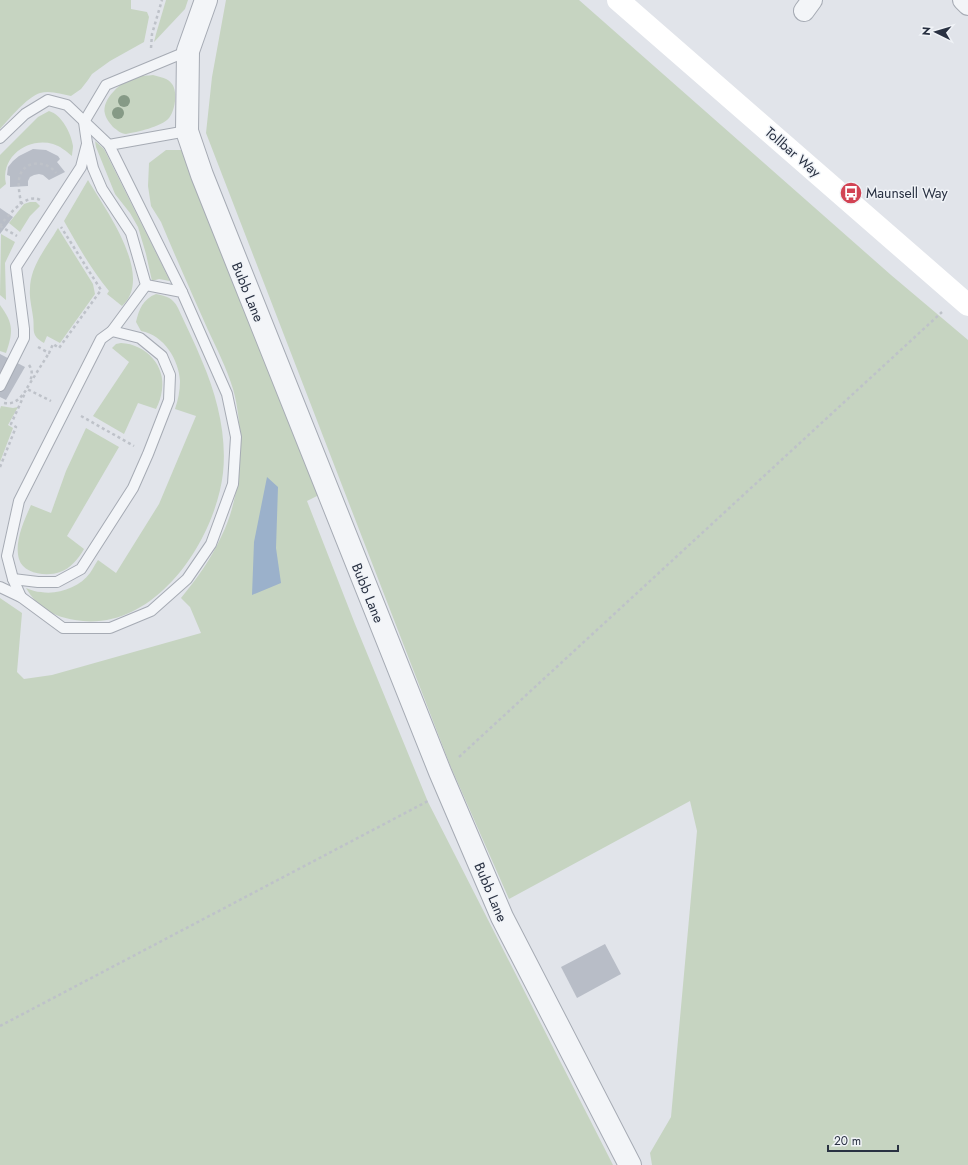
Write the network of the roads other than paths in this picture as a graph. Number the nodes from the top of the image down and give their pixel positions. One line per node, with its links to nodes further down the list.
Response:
1 (206, 0): 5 (street, Bubb Lane)
2 (618, 0): 13 (main road, Tollbar Way)
3 (963, 0): 4 (street)
4 (968, 5)
5 (188, 52): 6 (lane); 7 (street, Bubb Lane)
6 (84, 122): 8 (lane); 9 (lane); 10 (lane)
7 (187, 131): 10 (lane); 19 (street, Bubb Lane)
8 (0, 138)
9 (87, 142): 11 (lane); 15 (lane)
10 (109, 145): 12 (lane)
11 (146, 285): 12 (lane); 14 (lane)
12 (182, 292): 18 (lane)
13 (963, 300)
14 (112, 331): 16 (lane); 16 (lane)
15 (0, 386)
16 (13, 579): 18 (lane)
17 (0, 587): 18 (lane)
18 (21, 597)
19 (630, 1165)

